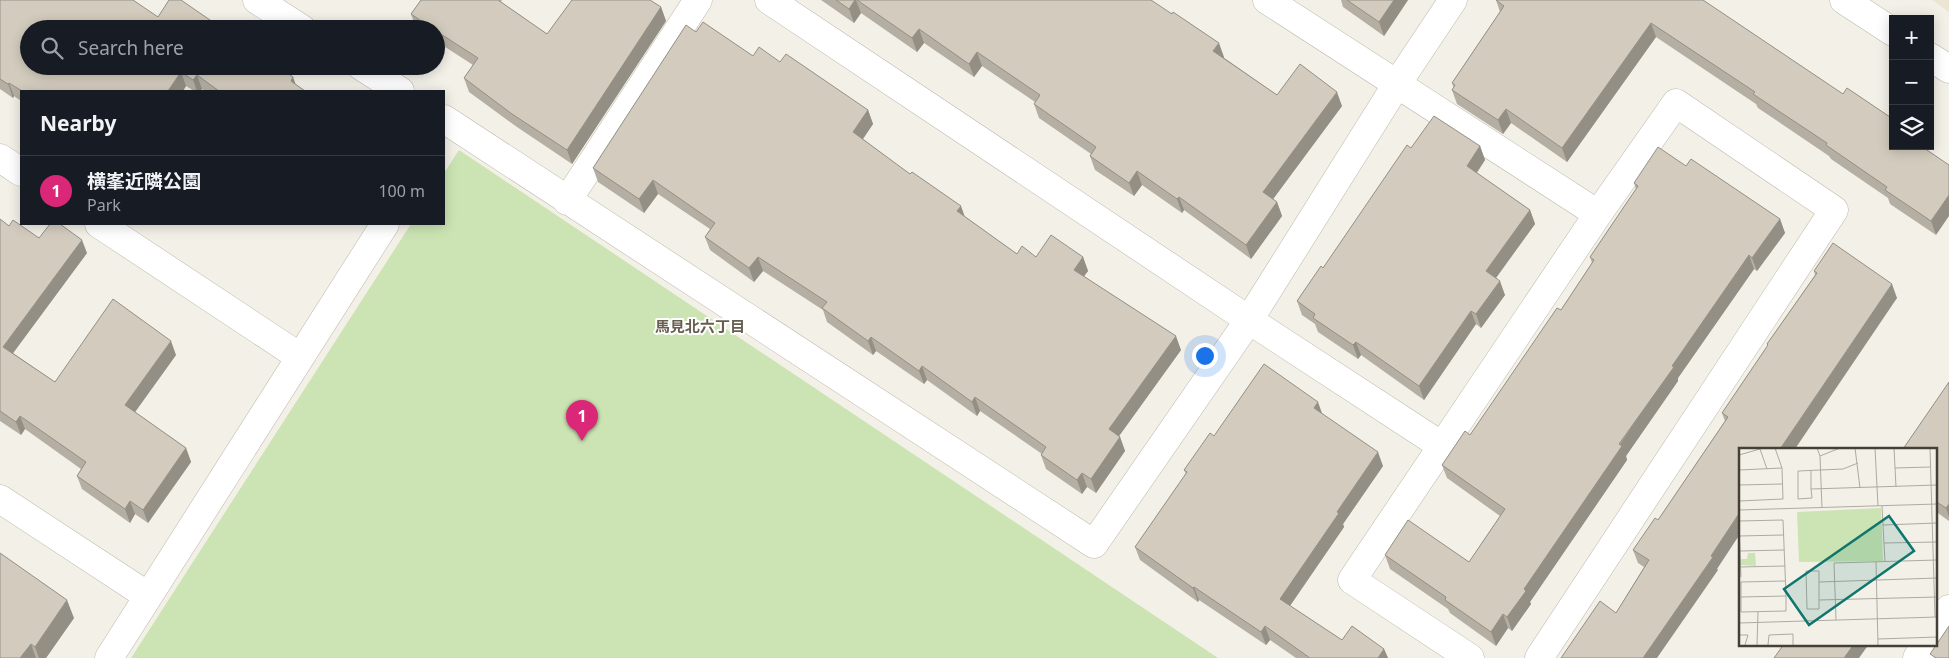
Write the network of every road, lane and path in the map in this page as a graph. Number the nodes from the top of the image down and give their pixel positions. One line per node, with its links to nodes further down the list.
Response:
1 (257, 0): 7 (street)
2 (698, 0): 17 (street)
3 (769, 0): 21 (street)
4 (1268, 0): 12 (street)
5 (1453, 0): 12 (street)
6 (1844, 0): 8 (street)
7 (288, 20)
8 (1889, 29)
9 (1934, 60): 10 (street)
10 (1949, 69)
11 (375, 75): 13 (street)
12 (1397, 84): 18 (street); 21 (street)
13 (398, 90)
14 (446, 125): 17 (street)
15 (0, 158): 16 (street)
16 (20, 171)
17 (567, 201): 21 (street)
18 (1598, 214): 23 (street); 31 (street)
19 (100, 225): 22 (street)
20 (385, 225): 22 (street)
21 (1249, 320): 23 (street)
22 (300, 358): 25 (street)
23 (1442, 446): 30 (street)
24 (0, 499): 25 (street)
25 (148, 596): 29 (street)
26 (1949, 610): 27 (street)
27 (1936, 629)
28 (1925, 646): 32 (street)
29 (109, 658)
30 (1470, 658)
31 (1539, 658)
32 (1917, 658)

